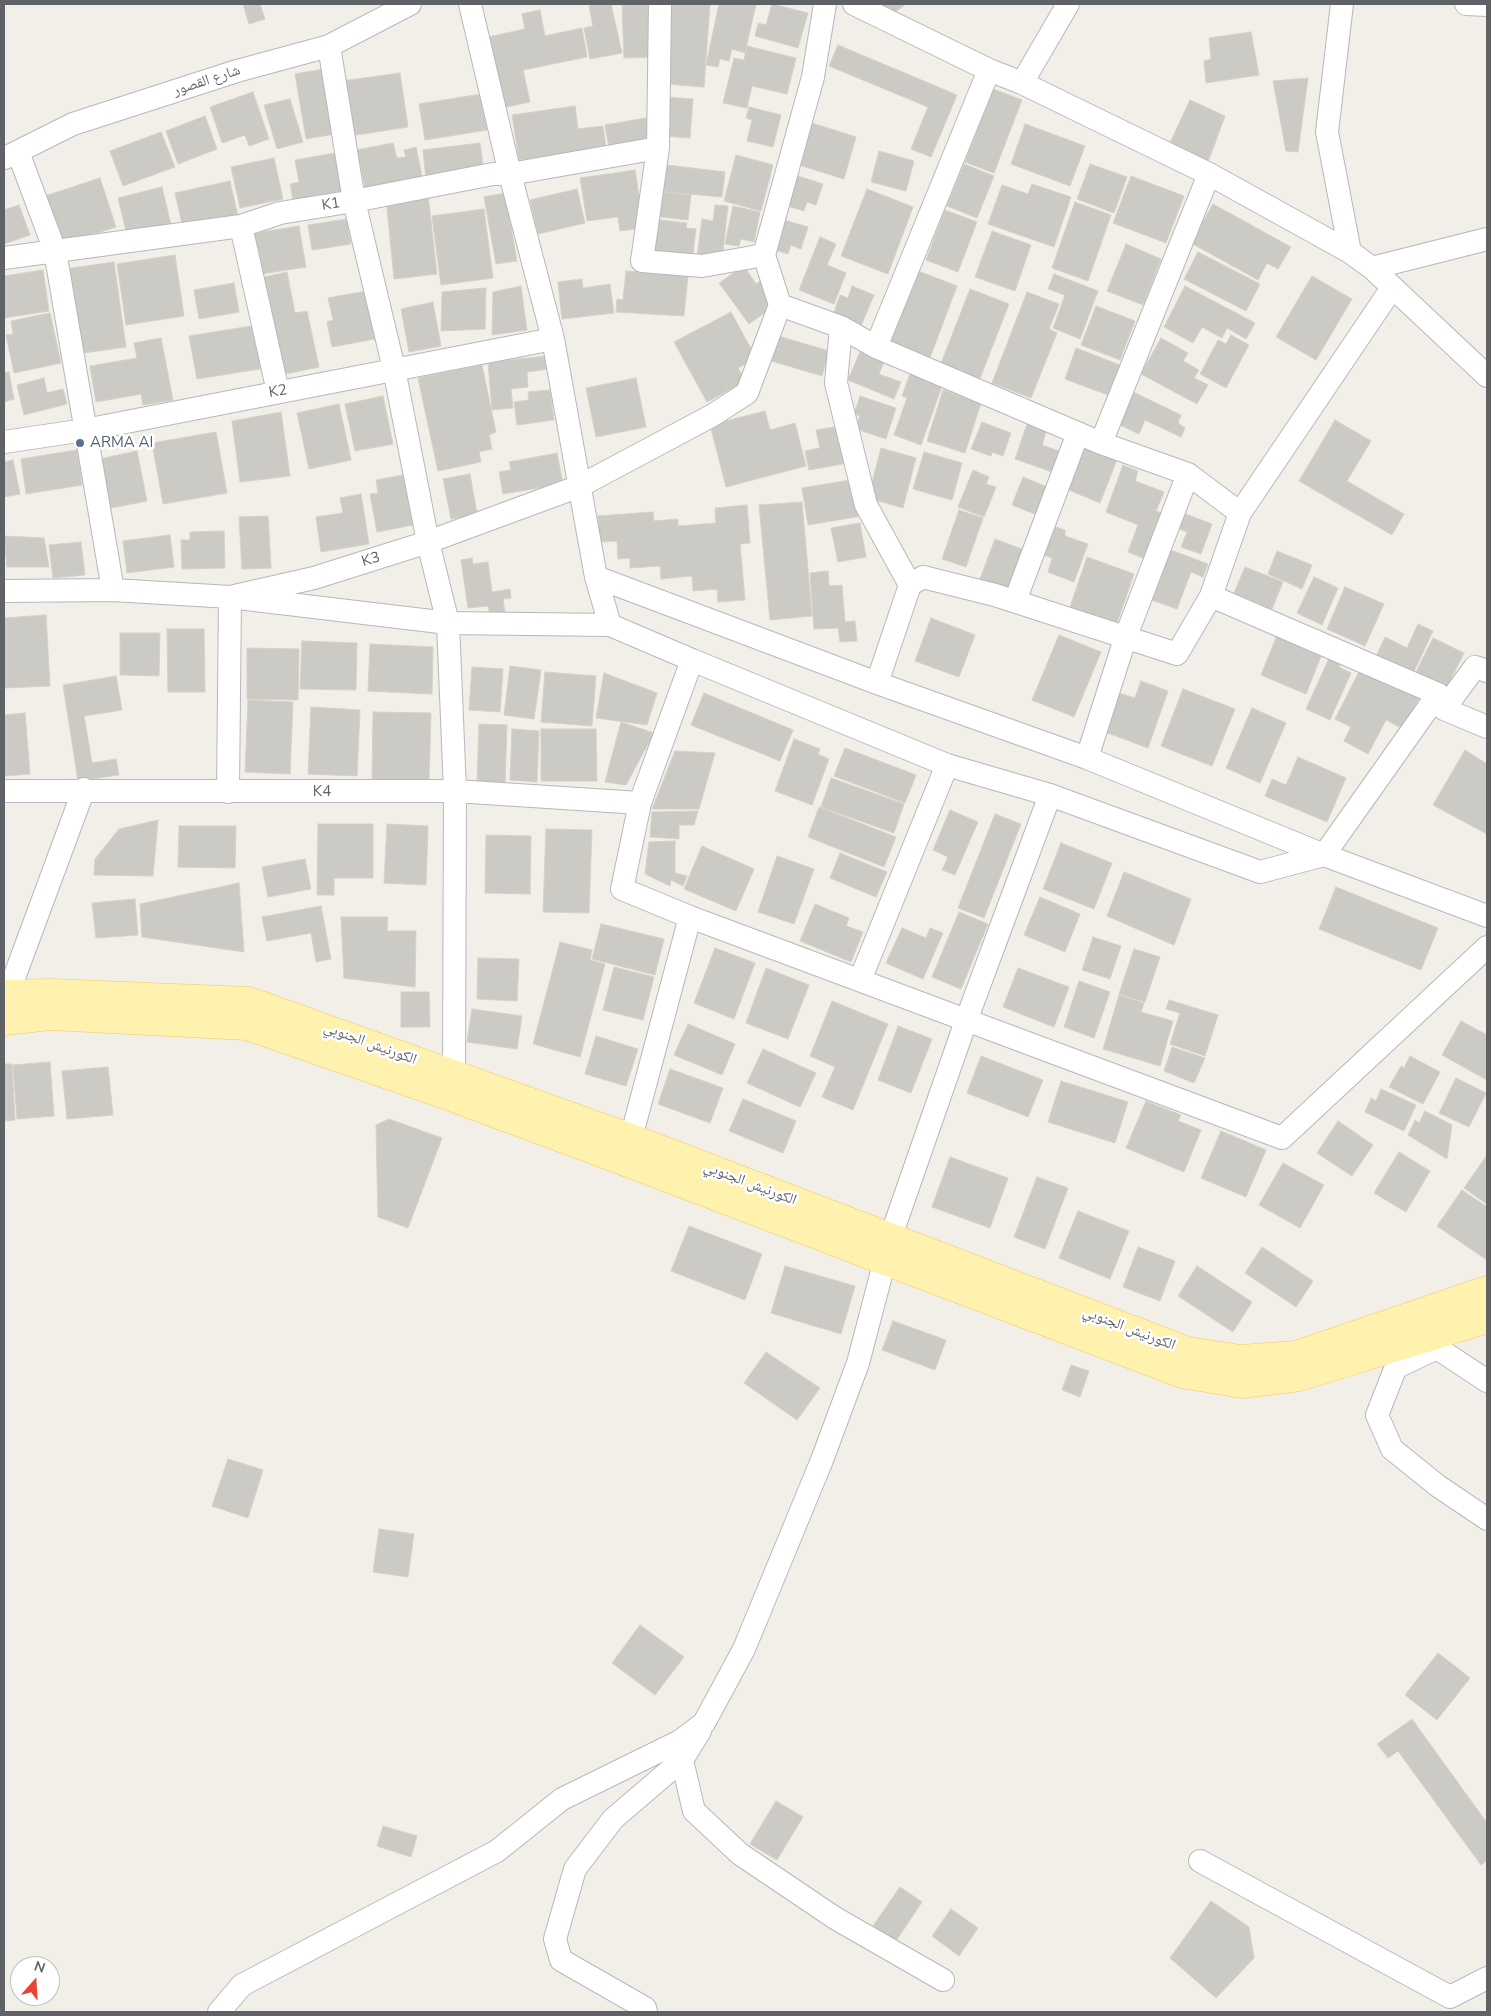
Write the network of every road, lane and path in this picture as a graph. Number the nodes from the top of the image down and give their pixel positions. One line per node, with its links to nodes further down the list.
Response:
1 (410, 4): 10 (street, شارع القصور)
2 (470, 4): 15 (street)
3 (660, 4): 13 (street)
4 (825, 4): 22 (street)
5 (854, 4): 11 (street)
6 (1068, 4): 12 (street)
7 (1342, 4): 21 (street)
8 (1466, 4): 9 (street)
9 (1487, 5)
10 (329, 46): 14 (street, شارع القصور); 17 (street)
11 (989, 70): 12 (street); 29 (street)
12 (1022, 83): 16 (street)
13 (658, 148): 15 (street, K1); 22 (street)
14 (11, 155): 20 (street)
15 (510, 174): 17 (street, K1); 28 (street)
16 (1209, 174): 21 (street); 36 (street)
17 (354, 201): 18 (street, K1); 30 (street)
18 (241, 226): 20 (street, K1); 32 (street)
19 (1487, 239): 24 (street)
20 (55, 251): 23 (street, K1); 33 (street)
21 (1350, 252): 24 (street)
22 (764, 255): 26 (street)
23 (4, 258)
24 (1372, 268): 25 (street)
25 (1392, 288): 31 (street); 39 (street)
26 (780, 304): 27 (street); 38 (street, K3)
27 (841, 327): 29 (street); 42 (street)
28 (552, 339): 30 (street, K2); 38 (street)
29 (876, 347): 34 (street)
30 (394, 369): 32 (street, K2); 40 (street)
31 (1487, 376)
32 (278, 392): 33 (street, K2)
33 (85, 430): 35 (street, K2); 43 (street)
34 (1078, 433): 36 (street); 47 (street)
35 (4, 442)
36 (1101, 443): 37 (street)
37 (1188, 474): 39 (street); 50 (street)
38 (580, 486): 40 (street, K3); 41 (street)
39 (1240, 513): 45 (street)
40 (428, 542): 46 (street, K3); 48 (street)
41 (596, 577): 49 (street); 53 (street)
42 (910, 585): 47 (street); 53 (street)
43 (113, 590): 44 (street, K3); 46 (street, K3)
44 (4, 591)
45 (1211, 596): 50 (street); 54 (street)
46 (230, 597): 48 (street); 61 (street)
47 (1015, 601): 50 (street)
48 (448, 623): 49 (street); 60 (street)
49 (610, 625): 51 (street)
50 (1126, 636): 56 (street)
51 (692, 660): 57 (street); 63 (street)
52 (1487, 670): 54 (street)
53 (877, 683): 56 (street)
54 (1441, 702): 55 (street); 64 (street)
55 (1487, 727)
56 (1087, 758): 64 (street)
57 (946, 765): 62 (street); 68 (street)
58 (84, 789): 59 (street, K4); 61 (street, K4); 69 (street)
59 (4, 790)
60 (455, 790): 61 (street, K4); 63 (street, K4); 72 (street)
61 (228, 792)
62 (1050, 796): 64 (street); 71 (street)
63 (640, 803): 66 (street)
64 (1324, 855): 65 (street)
65 (1487, 916)
66 (690, 917): 68 (street); 73 (street)
67 (1487, 947): 71 (street)
68 (860, 980): 71 (street)
69 (6, 994): 72 (main road, الكورنيش الجنوبي)
70 (4, 1021): 74 (main road, الكورنيش الجنوبي)
71 (966, 1021): 74 (street)
72 (454, 1074): 73 (main road, الكورنيش الجنوبي)
73 (631, 1138): 74 (main road, الكورنيش الجنوبي)
74 (888, 1250): 75 (main road, الكورنيش الجنوبي); 77 (main road, الكورنيش الجنوبي); 80 (street)
75 (1487, 1290)
76 (1487, 1319): 77 (main road, الكورنيش الجنوبي)
77 (1401, 1356): 78 (street); 79 (street)
78 (1487, 1380)
79 (1487, 1519)
80 (704, 1723): 81 (street); 85 (street)
81 (682, 1760): 84 (street); 86 (street)
82 (1200, 1861): 83 (street)
83 (1487, 1978)
84 (943, 1980)
85 (219, 2012)
86 (646, 2012)

